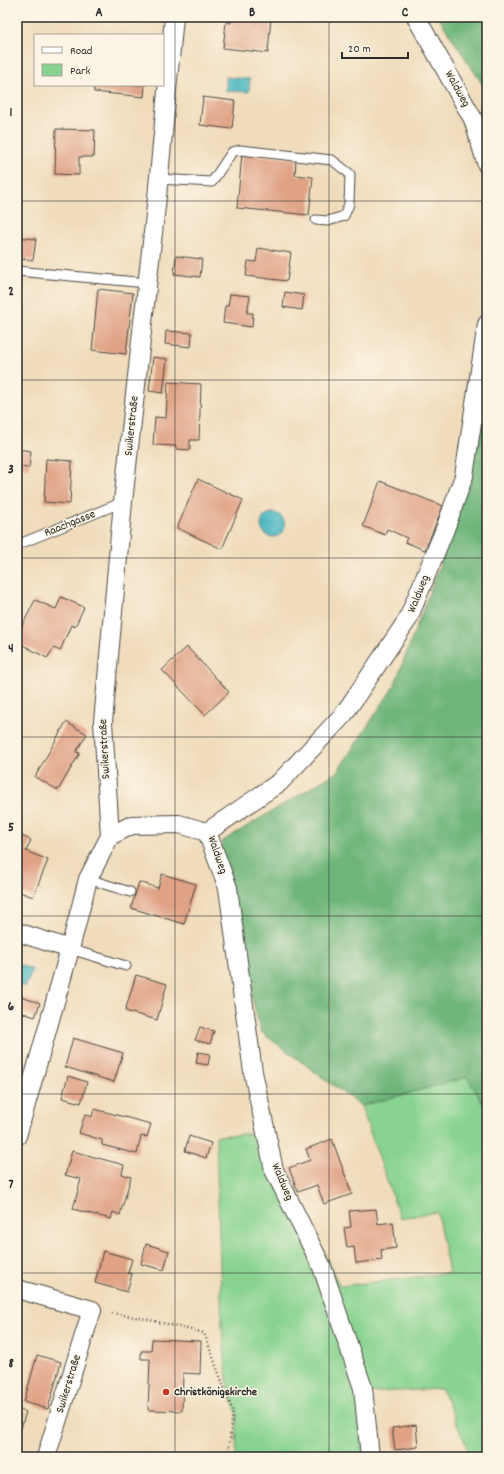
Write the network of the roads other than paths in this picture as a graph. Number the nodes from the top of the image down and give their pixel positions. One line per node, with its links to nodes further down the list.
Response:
1 (174, 17): 4 (street, Swikerstraße)
2 (416, 17): 3 (street, Waldweg)
3 (487, 165)
4 (158, 179): 5 (lane); 7 (street, Swikerstraße)
5 (316, 220)
6 (17, 271): 7 (lane)
7 (147, 283): 9 (street, Swikerstraße)
8 (487, 324): 11 (street, Waldweg)
9 (124, 502): 10 (lane, Raachgasse); 12 (street, Swikerstraße)
10 (17, 545)
11 (207, 832): 12 (street); 21 (street, Waldweg)
12 (110, 836): 13 (street)
13 (88, 879): 14 (lane); 16 (street)
14 (130, 892)
15 (17, 932): 16 (street)
16 (70, 949): 17 (lane); 18 (street)
17 (126, 966)
18 (17, 1136)
19 (17, 1289): 20 (street, Swikerstraße)
20 (46, 1457)
21 (370, 1457)

